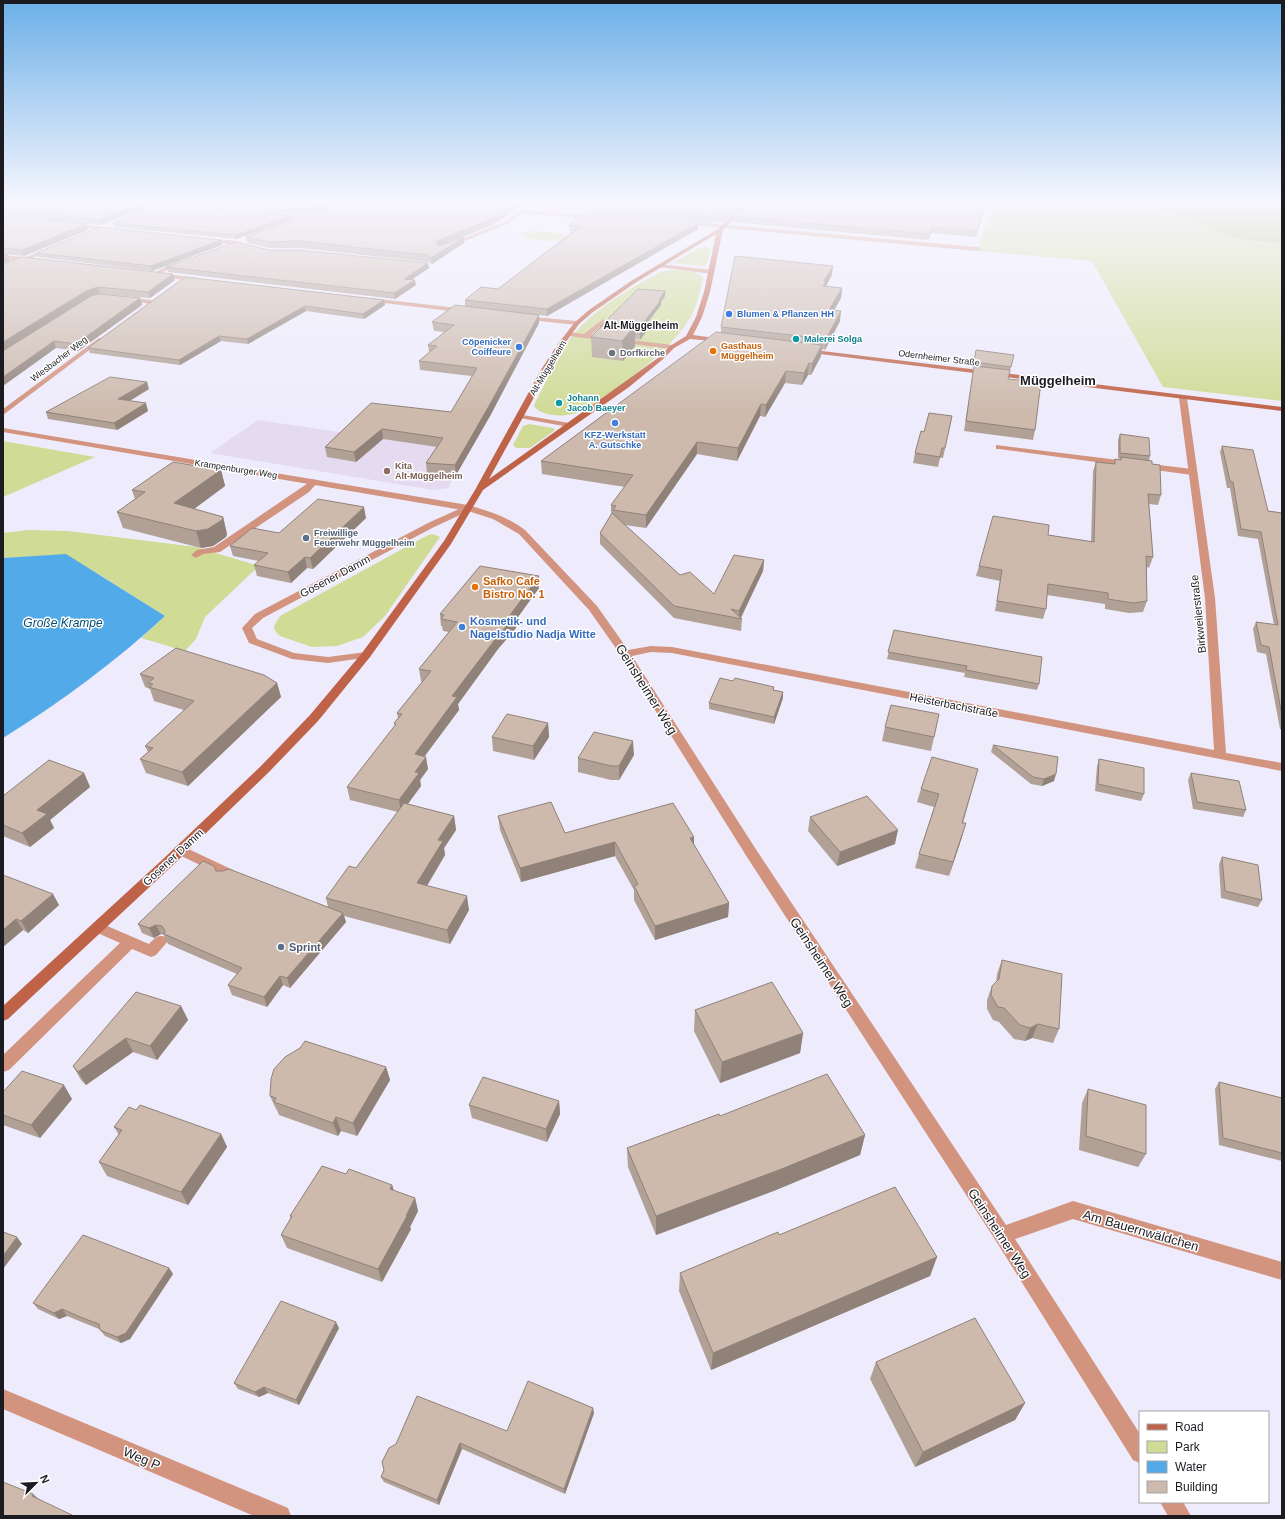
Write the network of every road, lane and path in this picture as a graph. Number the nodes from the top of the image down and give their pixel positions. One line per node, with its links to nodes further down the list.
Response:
1 (157, 272): 5 (street)
2 (651, 272): 15 (main road, Alt-Müggelheim)
3 (712, 272): 19 (main road)
4 (144, 274): 5 (street)
5 (151, 275): 6 (street)
6 (185, 278): 7 (street); 8 (street)
7 (207, 281)
8 (174, 286)
9 (115, 299): 11 (street)
10 (366, 300): 12 (street)
11 (142, 309)
12 (474, 312)
13 (519, 317): 15 (street)
14 (603, 321): 18 (street)
15 (577, 323): 17 (main road, Alt-Müggelheim)
16 (109, 333): 25 (street, Wiesbacher Weg)
17 (569, 334): 18 (street); 26 (main road, Alt-Müggelheim)
18 (586, 336): 21 (street)
19 (689, 337): 20 (main road); 21 (main road, Alt-Müggelheim)
20 (729, 342)
21 (672, 346): 27 (main road, Alt-Müggelheim)
22 (796, 350): 23 (main road, Odernheimer Straße)
23 (1183, 398): 24 (main road, Odernheimer Straße); 30 (street, Birkweilerstraße)
24 (1282, 409)
25 (3, 413)
26 (520, 416): 27 (street); 32 (main road, Alt-Müggelheim)
27 (569, 425): 32 (main road, Alt-Müggelheim)
28 (3, 430): 31 (street, Krampenburger Weg)
29 (999, 446): 30 (street)
30 (1192, 472): 37 (street, Birkweilerstraße)
31 (314, 482): 33 (street, Krampenburger Weg); 34 (street)
32 (479, 490): 33 (main road, Alt-Müggelheim)
33 (468, 508): 35 (street, Geinsheimer Weg); 36 (main road, Gosener Damm); 36 (street, Gosener Damm)
34 (196, 553)
35 (625, 654): 37 (street, Heisterbachstraße); 46 (street, Geinsheimer Weg)
36 (366, 655): 39 (main road, Gosener Damm)
37 (1220, 755): 38 (street, Heisterbachstraße)
38 (1282, 767)
39 (180, 850): 40 (street); 41 (main road, Gosener Damm)
40 (225, 875)
41 (98, 927): 43 (street); 44 (main road, Gosener Damm)
42 (161, 941): 43 (street)
43 (130, 942): 45 (street)
44 (3, 1015)
45 (3, 1065)
46 (1002, 1235): 47 (street, Am Bauernwäldchen); 49 (street, Geinsheimer Weg)
47 (1282, 1271)
48 (3, 1399): 51 (street, Weg P)
49 (1139, 1451)
50 (1172, 1503): 52 (street)
51 (280, 1516)
52 (1180, 1516)

